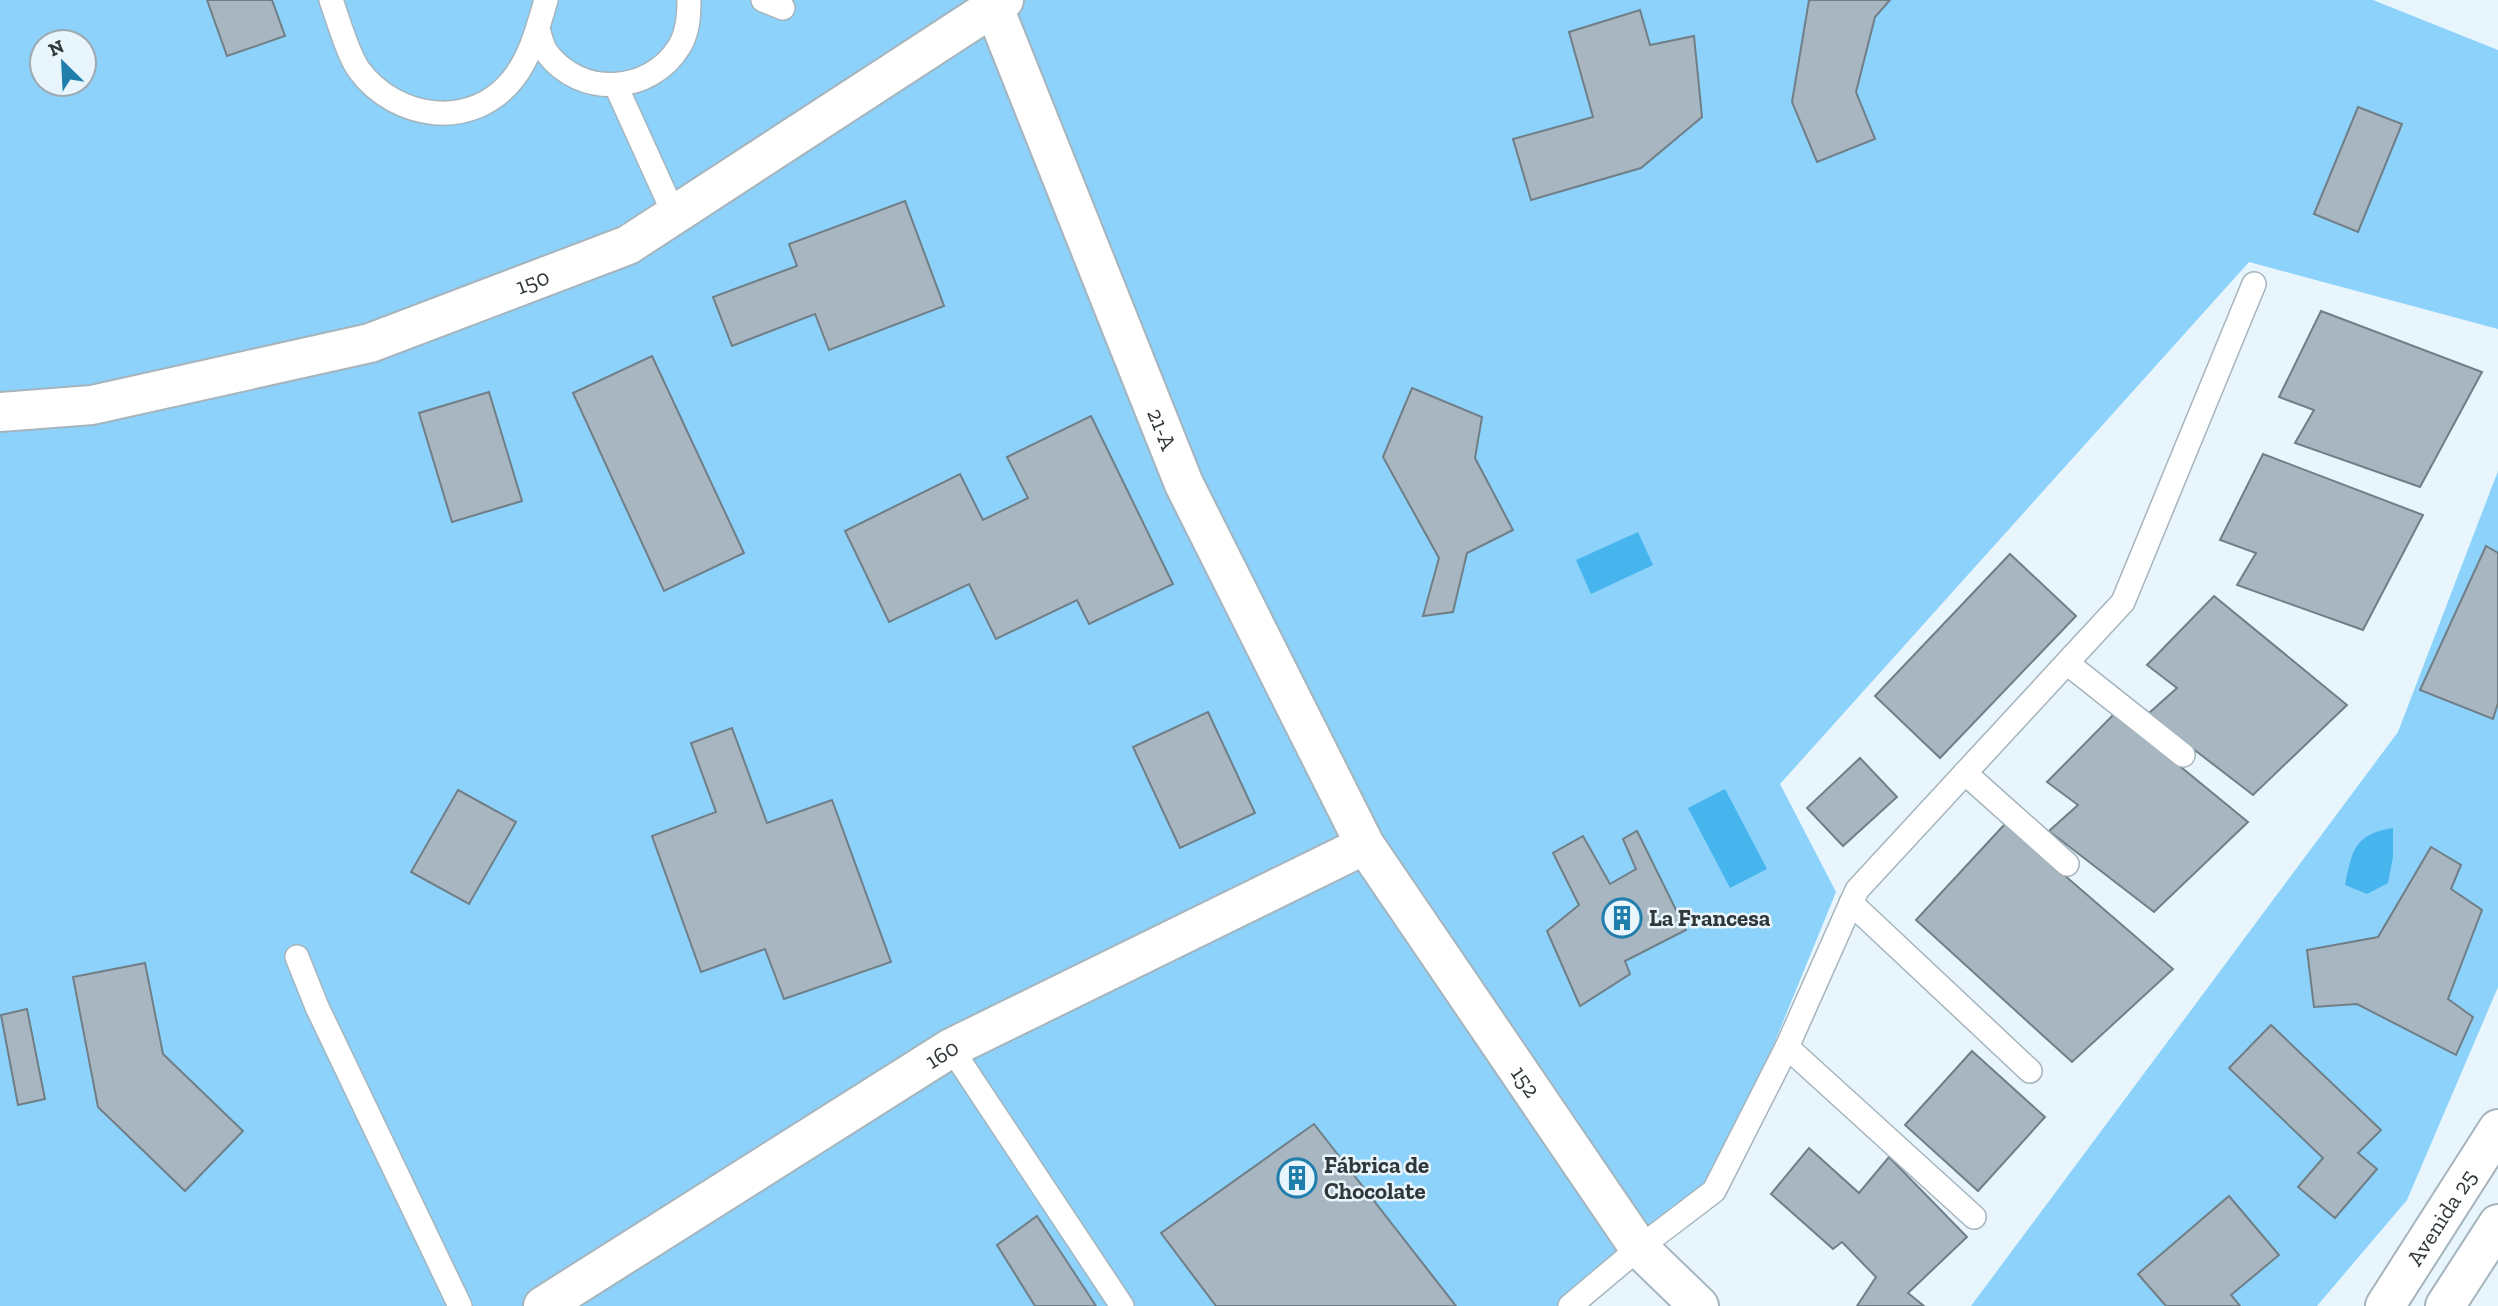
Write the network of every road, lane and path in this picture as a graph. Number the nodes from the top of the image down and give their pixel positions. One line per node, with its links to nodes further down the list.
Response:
1 (331, 0): 5 (lane)
2 (547, 0): 5 (lane)
3 (689, 0): 6 (lane)
4 (996, 2): 7 (street, 150); 13 (street, 21-A)
5 (538, 28): 6 (lane)
6 (616, 86): 7 (lane)
7 (674, 214): 9 (street, 150)
8 (2254, 284): 10 (lane)
9 (0, 412)
10 (2067, 663): 11 (lane); 12 (lane)
11 (2183, 755)
12 (1965, 772): 14 (lane); 15 (lane)
13 (1365, 845): 18 (street, 160); 23 (street, 152)
14 (2067, 864)
15 (1851, 904): 17 (lane); 19 (lane)
16 (297, 957): 24 (lane)
17 (1787, 1047): 21 (lane); 23 (lane)
18 (951, 1048): 25 (street, 160); 26 (lane)
19 (2030, 1071)
20 (2498, 1129): 29 (street, Avenida 25)
21 (1974, 1217)
22 (2498, 1224): 30 (street)
23 (1639, 1248): 27 (lane); 28 (street, 152)
24 (460, 1306)
25 (543, 1306)
26 (1122, 1306)
27 (1570, 1306)
28 (1699, 1306)
29 (2385, 1306)
30 (2445, 1306)

